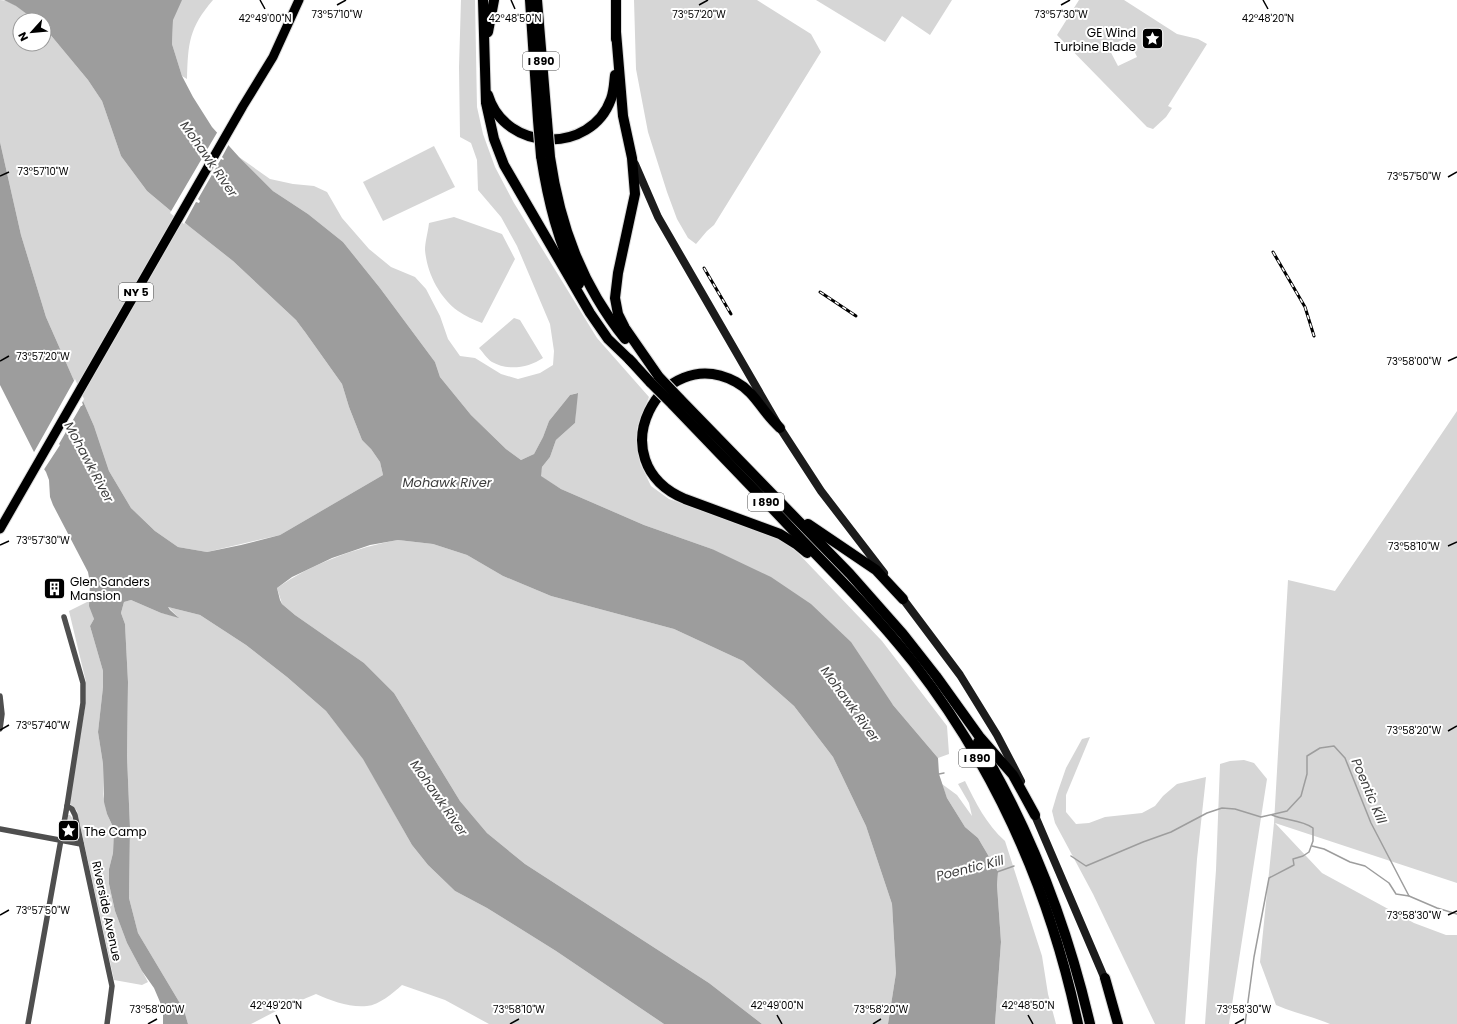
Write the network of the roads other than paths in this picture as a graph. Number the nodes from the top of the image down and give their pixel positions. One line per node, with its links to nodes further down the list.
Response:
1 (299, 0): 18 (main road, NY 5)
2 (483, 0): 9 (highway)
3 (494, 0): 9 (highway)
4 (530, 0): 10 (highway, I 890)
5 (537, 0): 10 (highway, I 890)
6 (612, 0): 8 (highway)
7 (616, 0): 8 (highway)
8 (616, 29): 9 (highway); 12 (highway)
9 (484, 60): 13 (highway)
10 (543, 121): 11 (highway, I 890, bridge)
11 (546, 157): 13 (highway, I 890); 14 (highway, I 890)
12 (632, 158): 14 (highway); 16 (main road)
13 (633, 363): 14 (highway, I 890)
14 (655, 380): 15 (highway, I 890, bridge)
15 (676, 401): 17 (highway, I 890); 22 (highway, I 890)
16 (780, 428): 21 (main road); 22 (highway)
17 (749, 470): 21 (highway); 24 (highway, I 890)
18 (18, 499): 19 (main road); 20 (main road, NY 5)
19 (0, 516)
20 (0, 528)
21 (903, 599): 28 (main road)
22 (861, 601): 35 (highway, I 890)
23 (64, 617): 27 (street)
24 (936, 676): 28 (highway); 36 (highway, I 890)
25 (0, 696): 26 (street)
26 (0, 729)
27 (66, 806): 30 (street); 31 (street, Riverside Avenue)
28 (1035, 815): 32 (main road)
29 (0, 829): 30 (street)
30 (60, 839): 31 (street); 33 (street)
31 (82, 844): 34 (street, Riverside Avenue)
32 (1105, 978): 37 (highway); 38 (main road)
33 (28, 1024)
34 (106, 1024)
35 (1078, 1024)
36 (1090, 1024)
37 (1118, 1024)
38 (1122, 1024)

